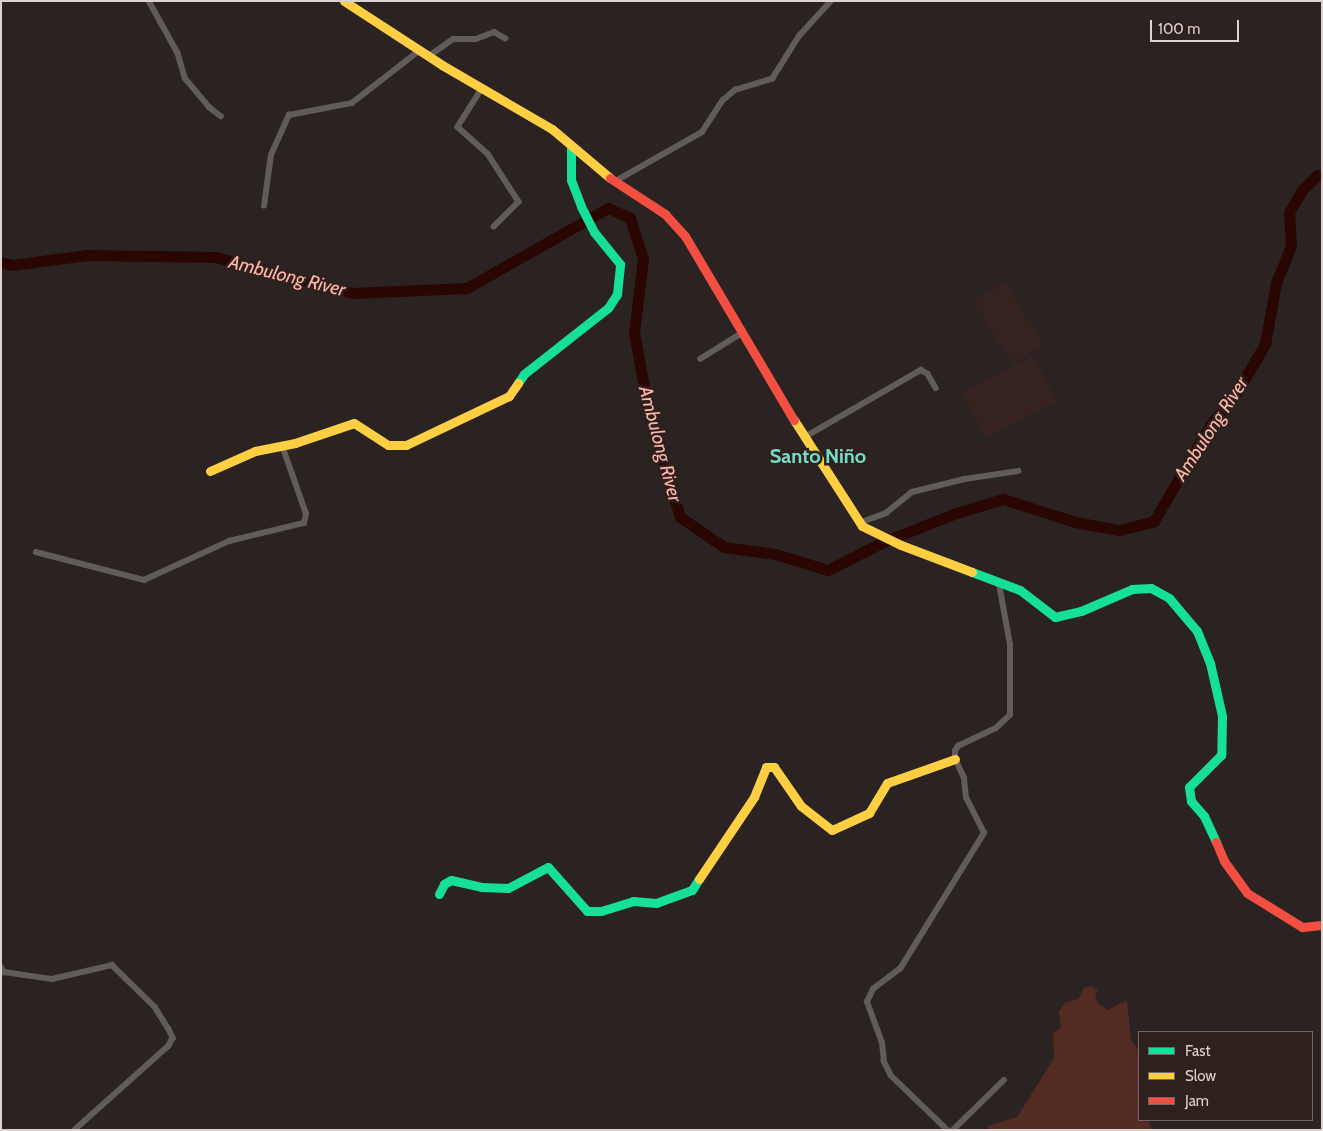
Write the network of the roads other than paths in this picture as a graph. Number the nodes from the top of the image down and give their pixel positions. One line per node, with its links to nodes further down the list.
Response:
1 (149, 1): 8 (street)
2 (344, 1): 5 (street)
3 (831, 1): 10 (street)
4 (505, 38): 6 (street)
5 (420, 50): 6 (street); 11 (street)
6 (429, 56): 7 (street)
7 (482, 89): 9 (street); 12 (street)
8 (221, 116)
9 (572, 147): 10 (street); 17 (street)
10 (614, 182): 13 (street)
11 (264, 206)
12 (494, 227)
13 (742, 333): 14 (street); 16 (street)
14 (700, 359)
15 (936, 388): 16 (street)
16 (805, 437): 20 (street)
17 (282, 446): 18 (street); 21 (street)
18 (210, 471)
19 (1018, 471): 20 (street)
20 (861, 525): 22 (street)
21 (36, 552)
22 (999, 584): 23 (street); 25 (street)
23 (955, 759): 24 (street); 29 (street)
24 (440, 894)
25 (1322, 925)
26 (2, 969): 28 (street)
27 (1004, 1080): 30 (street)
28 (75, 1130)
29 (947, 1130)
30 (953, 1130)

